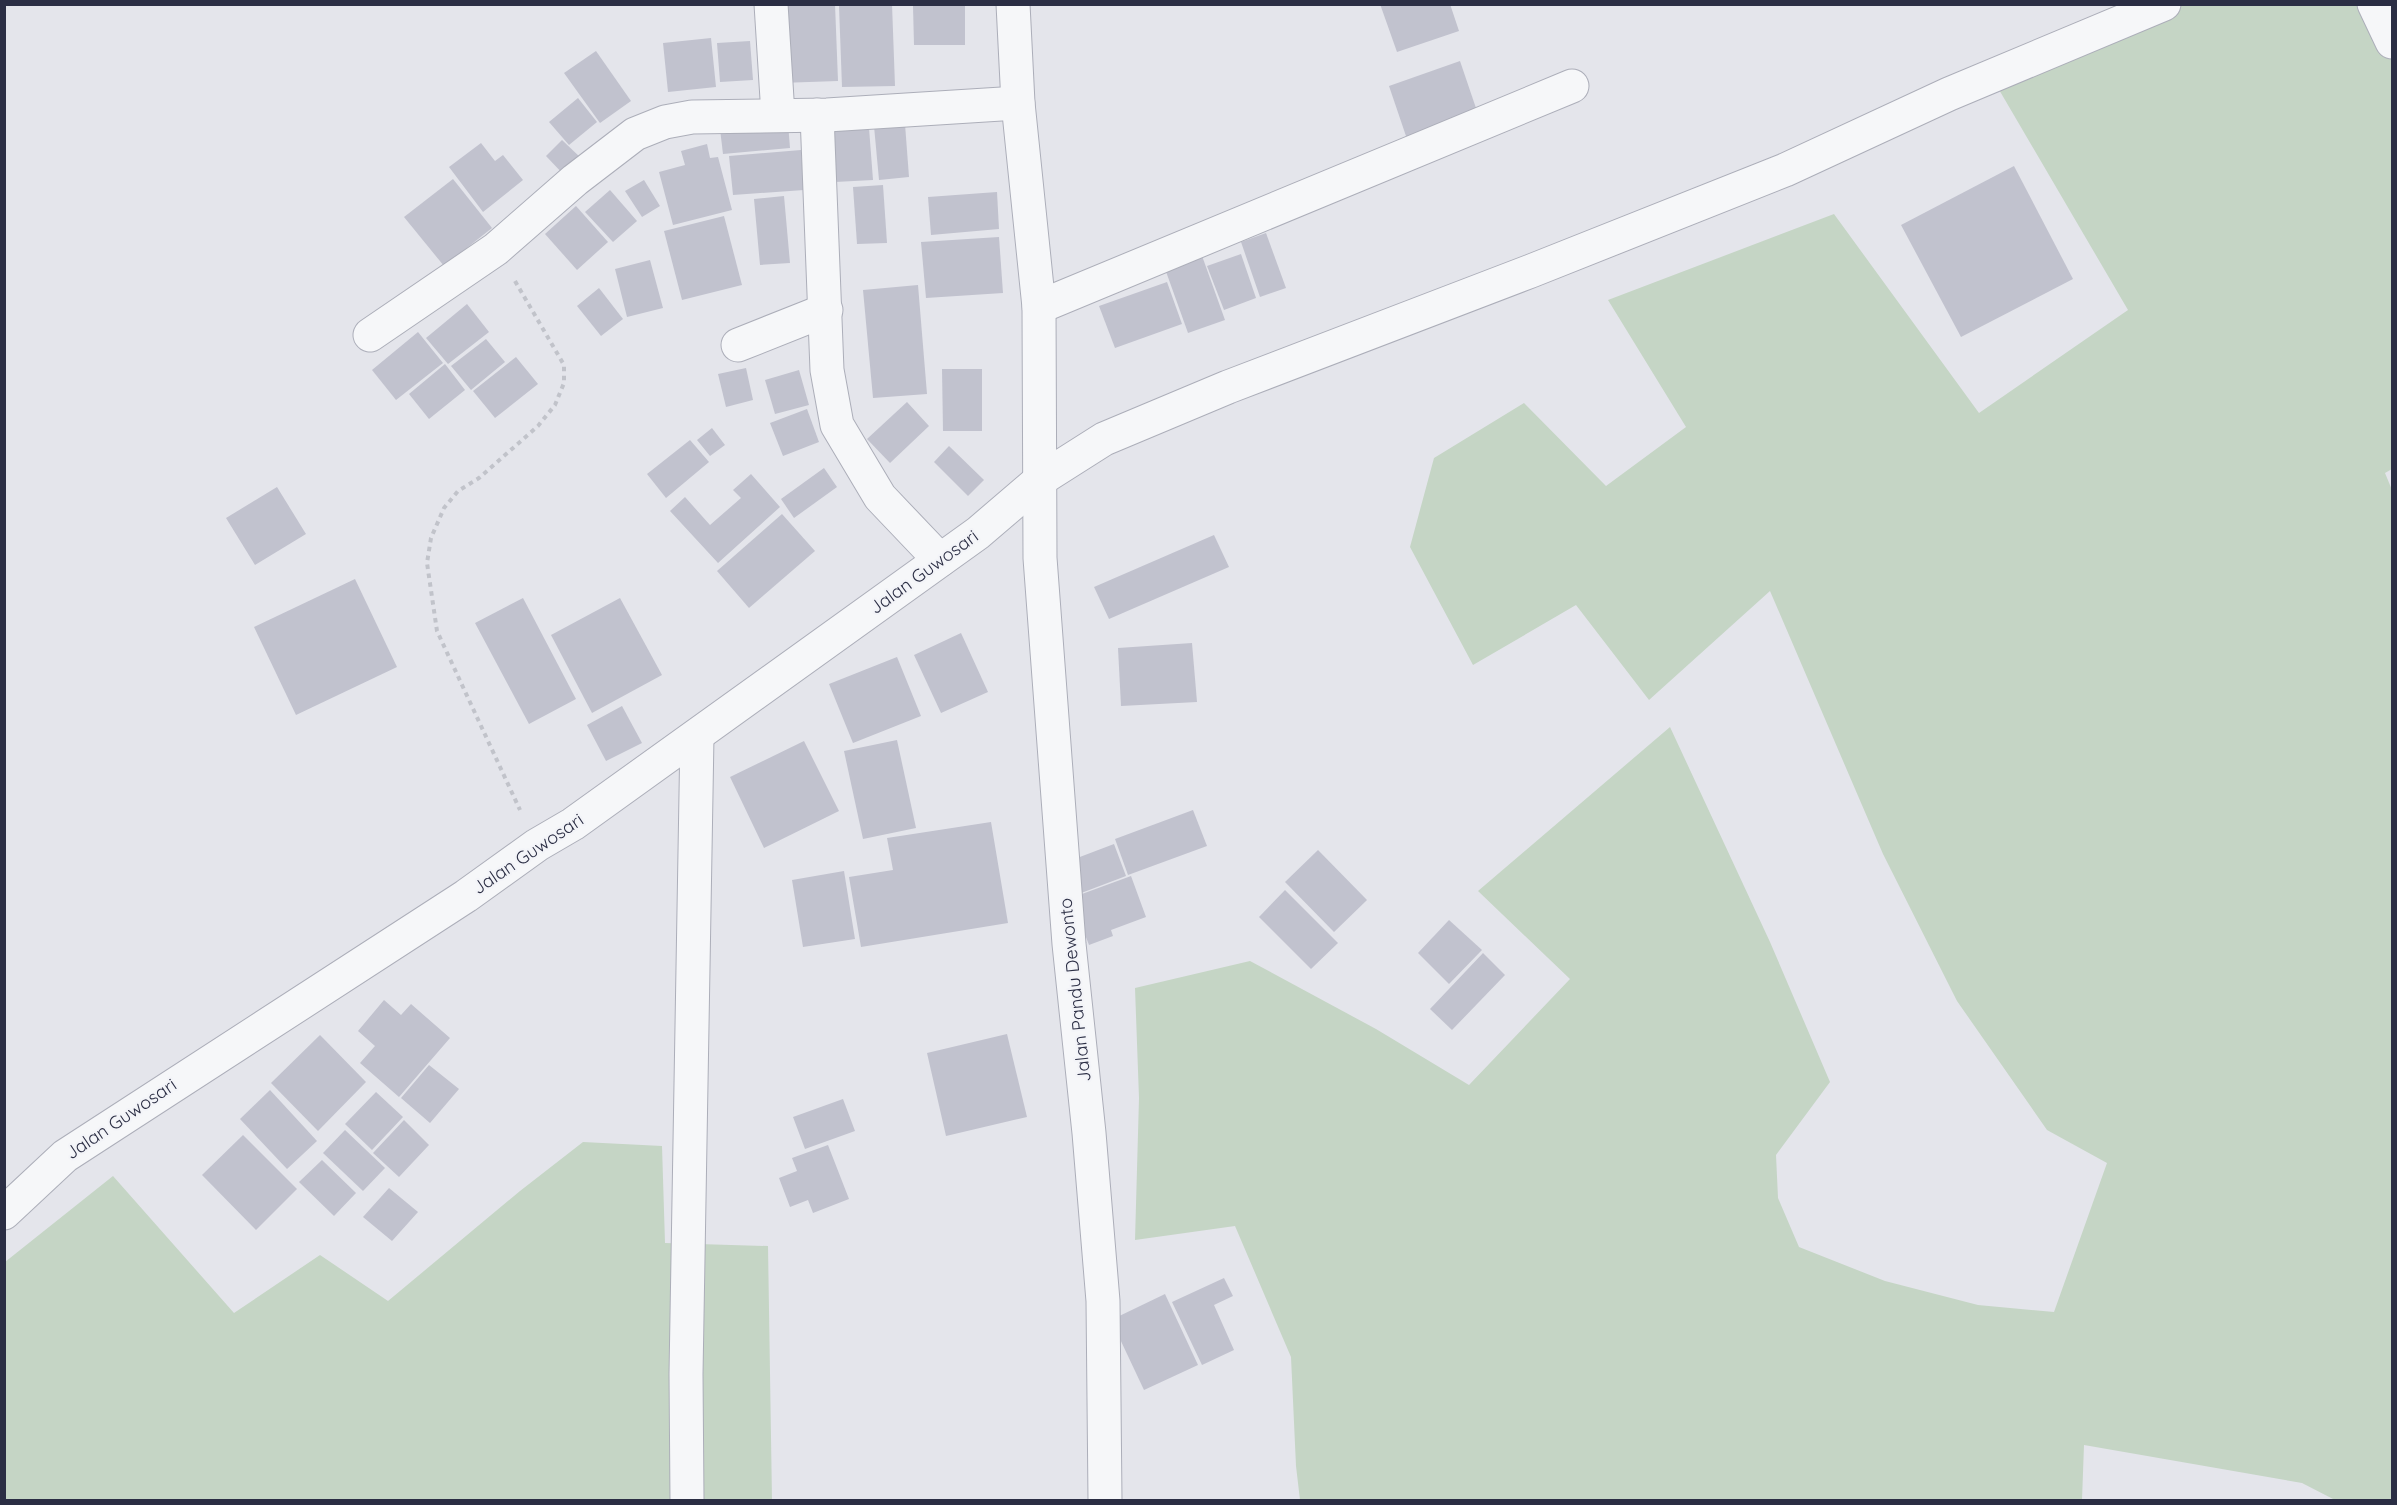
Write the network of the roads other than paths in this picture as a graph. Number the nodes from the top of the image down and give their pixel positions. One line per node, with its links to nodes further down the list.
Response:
1 (771, 4): 8 (street)
2 (1013, 4): 7 (street, Jalan Pandu Dewonto)
3 (2164, 4): 14 (street, Jalan Guwosari)
4 (2374, 4): 5 (street)
5 (2392, 42)
6 (1572, 86): 10 (street)
7 (1018, 103): 9 (street); 10 (street, Jalan Pandu Dewonto)
8 (778, 115): 9 (street); 12 (street)
9 (817, 115): 11 (street)
10 (1038, 307): 14 (street, Jalan Pandu Dewonto)
11 (826, 310): 13 (street); 15 (street)
12 (370, 334)
13 (738, 345)
14 (1041, 479): 15 (street, Jalan Guwosari); 19 (street, Jalan Pandu Dewonto)
15 (940, 560): 16 (street, Jalan Guwosari)
16 (697, 736): 17 (street, Jalan Guwosari); 18 (street)
17 (4, 1213)
18 (687, 1500)
19 (1105, 1500)

